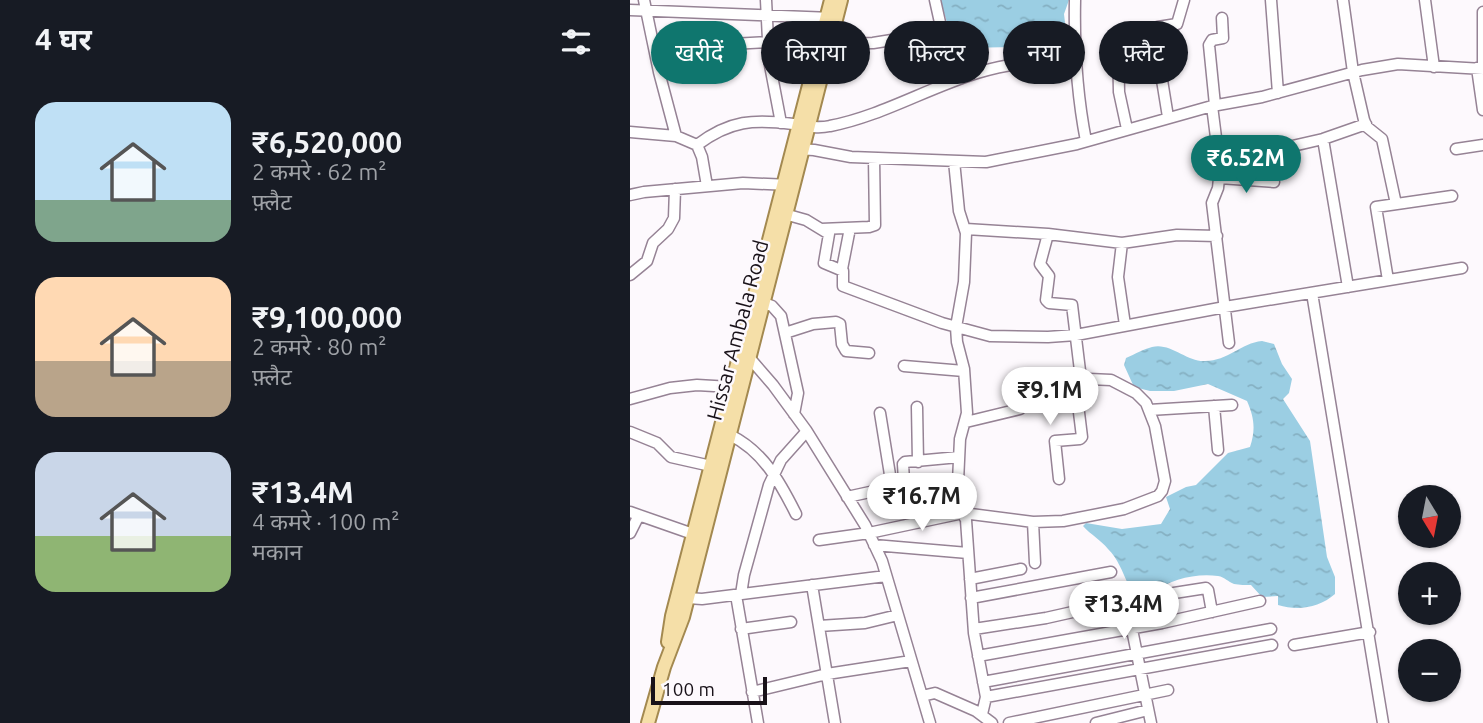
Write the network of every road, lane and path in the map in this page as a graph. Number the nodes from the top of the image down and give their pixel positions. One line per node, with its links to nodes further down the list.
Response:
1 (644, 0): 12 (street)
2 (766, 0): 14 (street)
3 (831, 0): 15 (main road, Hissar Ambala Road)
4 (842, 0): 15 (main road, Hissar Ambala Road)
5 (935, 0): 19 (street)
6 (1075, 0): 20 (street)
7 (1184, 0): 32 (street)
8 (1271, 0): 29 (street)
9 (1343, 0): 23 (street)
10 (1425, 0): 21 (street)
11 (630, 10): 12 (street)
12 (647, 12): 14 (street); 38 (street)
13 (1483, 12): 22 (street)
14 (767, 14): 15 (street); 17 (street)
15 (831, 18): 18 (main road, Hissar Ambala Road); 35 (main road, Hissar Ambala Road)
16 (1222, 18): 30 (street)
17 (767, 21)
18 (831, 21)
19 (940, 21)
20 (1075, 21)
21 (1434, 67): 22 (street); 23 (street)
22 (1481, 67): 31 (street)
23 (1353, 72): 29 (street); 34 (street)
24 (775, 84): 33 (street)
25 (816, 84): 35 (main road, Hissar Ambala Road)
26 (945, 84): 35 (street)
27 (1078, 84): 40 (street)
28 (1119, 84): 36 (street)
29 (1278, 93): 30 (street)
30 (1213, 105): 32 (street); 47 (street)
31 (1483, 110)
32 (1168, 117): 36 (street)
33 (781, 123): 35 (street); 41 (street)
34 (1366, 124): 39 (street); 55 (street)
35 (803, 126): 43 (main road, Hissar Ambala Road)
36 (1127, 129): 40 (street)
37 (630, 132): 38 (street)
38 (676, 136): 41 (street)
39 (1323, 139): 47 (street); 67 (street)
40 (1086, 141): 46 (street)
41 (697, 145): 51 (street)
42 (1483, 145): 44 (street)
43 (797, 149): 45 (street); 50 (main road, Hissar Ambala Road)
44 (1456, 149)
45 (874, 158): 46 (street); 57 (street)
46 (954, 161): 59 (street)
47 (1219, 163): 48 (street)
48 (1220, 178): 49 (street); 61 (street)
49 (1274, 182)
50 (788, 185): 51 (street); 56 (main road, Hissar Ambala Road)
51 (707, 186): 52 (street)
52 (675, 189): 53 (street); 65 (street)
53 (630, 195)
54 (1452, 196): 55 (street)
55 (1396, 204): 66 (street)
56 (781, 213): 58 (street); 69 (main road, Hissar Ambala Road); 76 (main road, Hissar Ambala Road)
57 (850, 228): 58 (street); 64 (street)
58 (820, 229): 64 (street)
59 (966, 229): 60 (street); 72 (street)
60 (1048, 234): 62 (street); 74 (street)
61 (1217, 236): 62 (street); 70 (street)
62 (1122, 243): 71 (street)
63 (1462, 268): 66 (street)
64 (842, 269): 72 (street)
65 (630, 275)
66 (1388, 281): 67 (street)
67 (1348, 287): 68 (street)
68 (1312, 293): 70 (street); 131 (street)
69 (764, 303): 73 (street); 78 (main road, Hissar Ambala Road)
70 (1225, 307): 71 (street); 75 (street)
71 (1125, 325): 74 (street)
72 (956, 327): 74 (street); 80 (street)
73 (785, 333): 77 (street); 89 (street)
74 (1076, 335): 81 (street)
75 (1229, 343)
76 (741, 346): 78 (street); 82 (main road, Hissar Ambala Road)
77 (869, 353)
78 (750, 359): 89 (street); 93 (main road, Hissar Ambala Road)
79 (904, 366): 80 (street)
80 (964, 371): 90 (street)
81 (1078, 380): 87 (street); 90 (street); 99 (street)
82 (731, 387): 83 (street); 97 (main road, Hissar Ambala Road)
83 (630, 399)
84 (1232, 405): 85 (street)
85 (1214, 406): 87 (street); 94 (street)
86 (917, 407): 96 (street)
87 (1149, 410): 105 (street)
88 (880, 413): 100 (street)
89 (794, 414): 92 (street)
90 (966, 422): 95 (street)
91 (630, 432): 97 (street)
92 (807, 432): 98 (street); 101 (street)
93 (730, 435): 98 (street); 121 (main road, Hissar Ambala Road)
94 (1218, 450)
95 (959, 457): 96 (street); 103 (street)
96 (918, 462): 100 (street)
97 (710, 466): 108 (main road, Hissar Ambala Road)
98 (774, 472): 104 (street); 119 (street)
99 (1059, 479)
100 (892, 487): 101 (street)
101 (847, 496): 107 (street)
102 (635, 513): 106 (street); 108 (street)
103 (963, 513): 105 (street); 107 (street); 111 (street)
104 (796, 514)
105 (1033, 522): 112 (street)
106 (630, 533)
107 (869, 533): 109 (street); 110 (street)
108 (693, 534): 137 (main road, Hissar Ambala Road)
109 (819, 540)
110 (874, 545): 111 (street); 115 (street)
111 (968, 552): 116 (street)
112 (1035, 563)
113 (1021, 569): 116 (street)
114 (1111, 572): 120 (street)
115 (886, 576): 117 (street); 124 (street)
116 (970, 579): 120 (street)
117 (812, 585): 119 (street); 126 (street)
118 (1174, 593): 123 (street)
119 (738, 595): 121 (street); 128 (street)
120 (971, 597): 129 (street)
121 (688, 598): 137 (main road, Hissar Ambala Road)
122 (1260, 601): 123 (street)
123 (1212, 612): 127 (street)
124 (898, 615): 126 (street); 136 (street)
125 (791, 622): 128 (street)
126 (819, 626): 139 (street)
127 (1131, 628): 129 (street); 134 (street); 135 (street)
128 (741, 629): 142 (street)
129 (974, 629): 135 (street)
130 (1271, 629): 134 (street)
131 (1370, 632): 133 (street); 156 (street)
132 (1272, 645): 138 (street)
133 (1294, 645)
134 (1136, 654): 138 (street); 140 (street)
135 (978, 656): 140 (street)
136 (911, 661): 139 (street); 144 (street)
137 (664, 667): 148 (main road, Hissar Ambala Road)
138 (1139, 669): 143 (street); 145 (street)
139 (827, 674): 142 (street); 150 (street)
140 (983, 682): 145 (street)
141 (1168, 690): 143 (street)
142 (751, 692): 149 (street)
143 (1145, 695): 146 (street); 153 (street)
144 (922, 696): 147 (street); 151 (street)
145 (986, 697): 147 (street)
146 (1148, 710): 154 (street); 155 (street)
147 (982, 714): 152 (street)
148 (648, 723)
149 (758, 723)
150 (835, 723)
151 (930, 723)
152 (992, 723)
153 (1009, 723)
154 (1096, 723)
155 (1151, 723)
156 (1383, 723)

